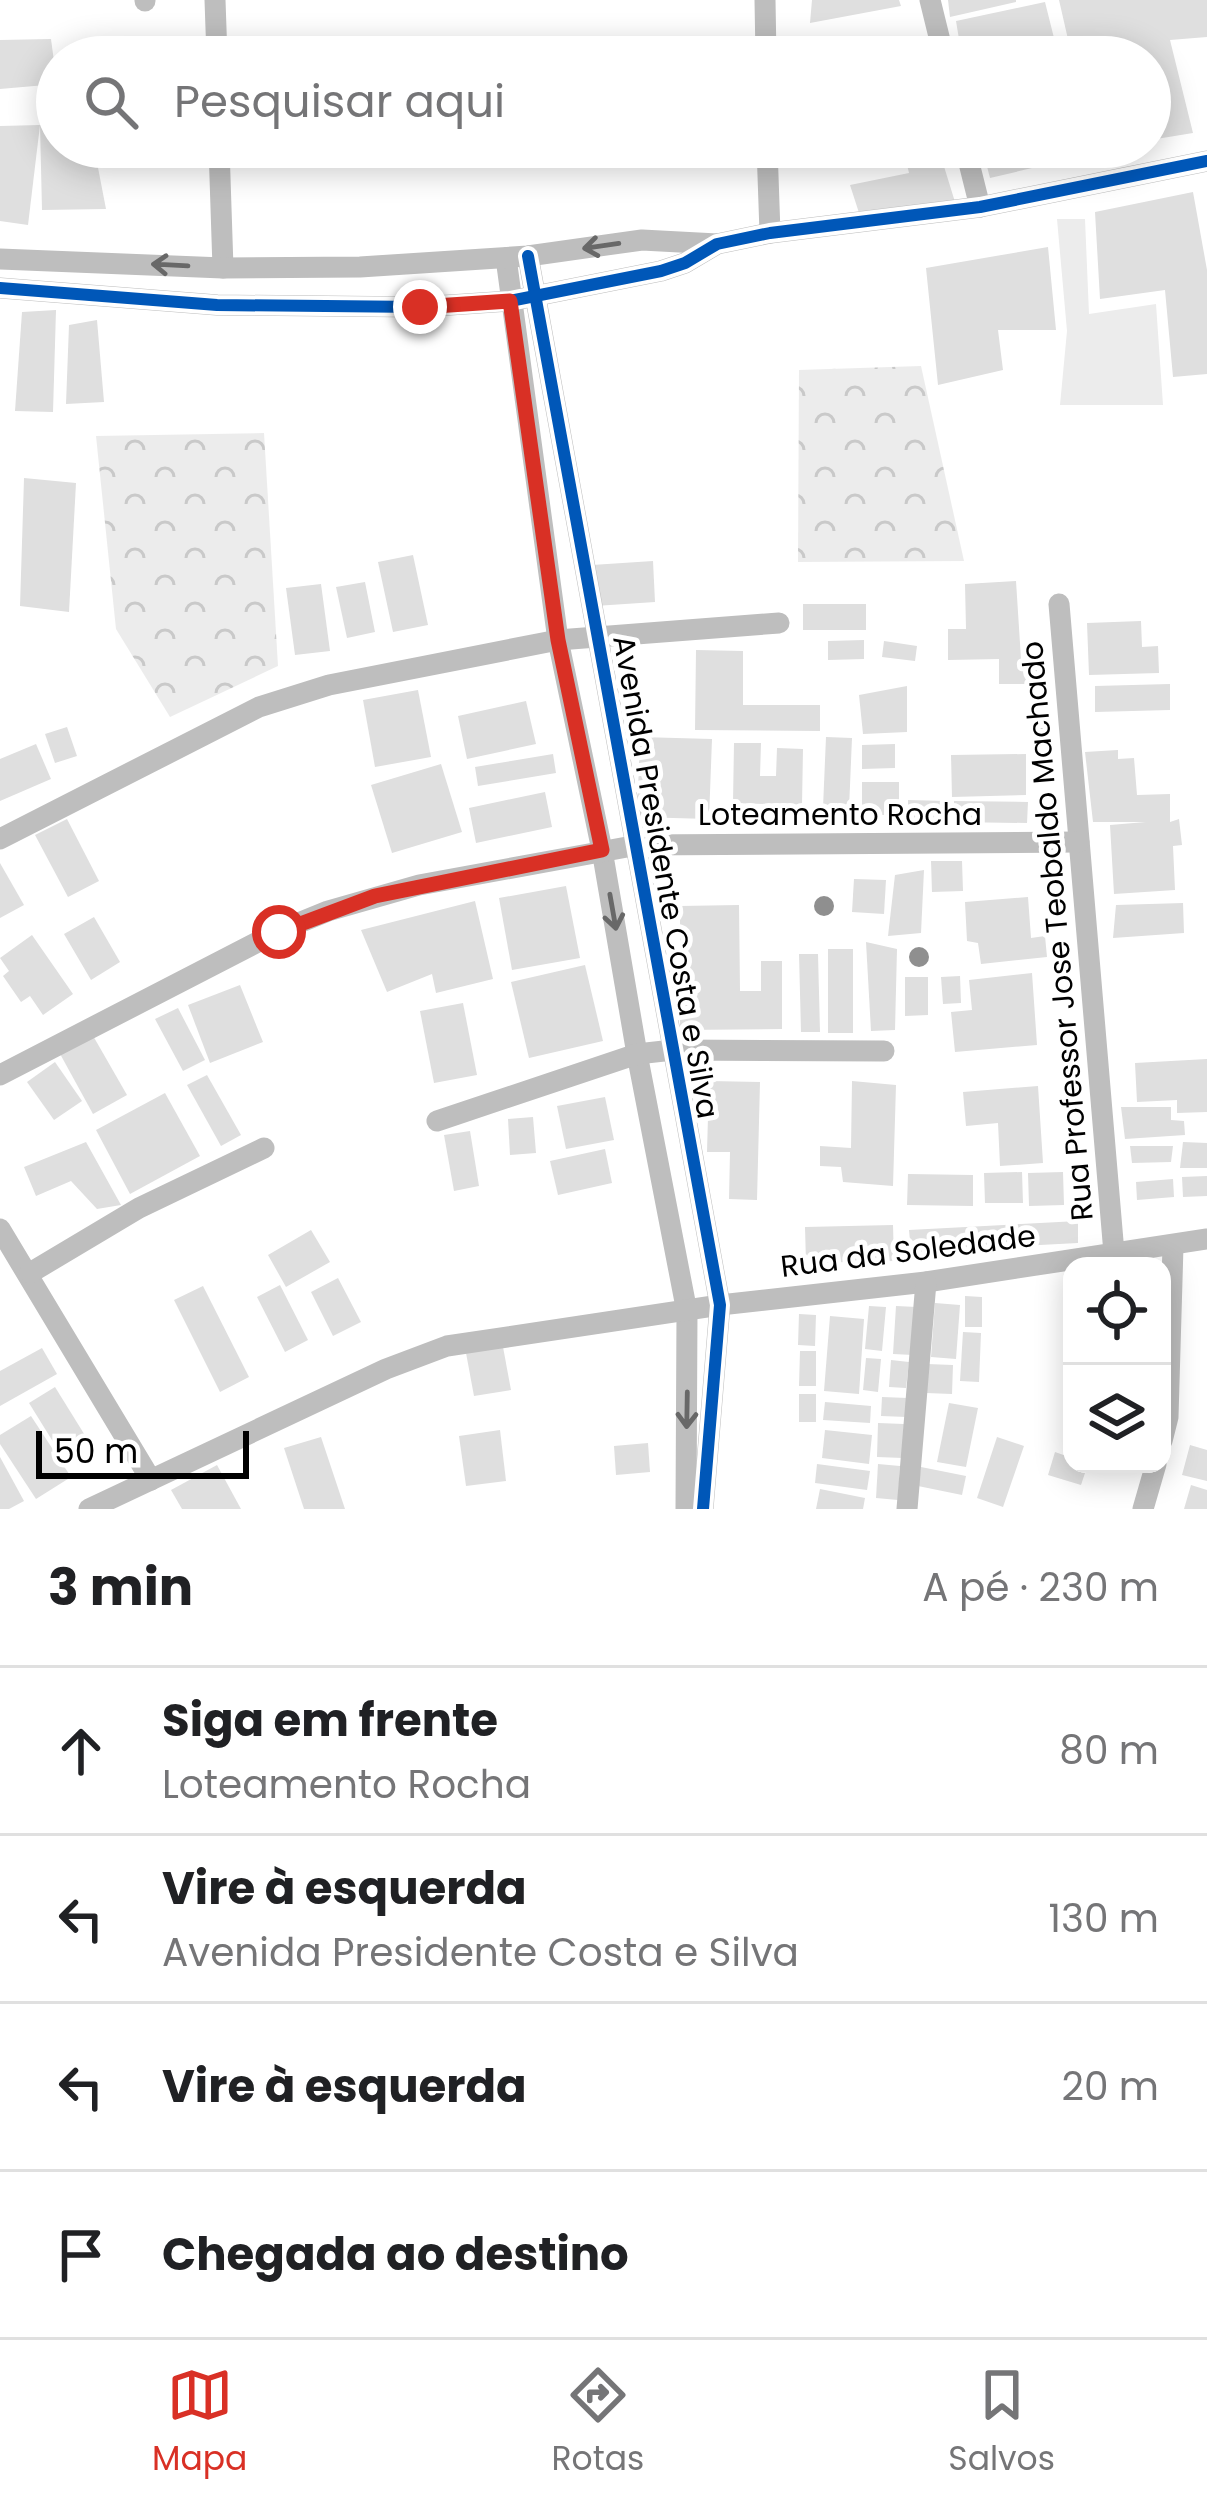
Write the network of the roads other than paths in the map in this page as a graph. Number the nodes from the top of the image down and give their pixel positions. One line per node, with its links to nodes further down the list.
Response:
1 (215, 0): 4 (street)
2 (765, 0): 5 (street)
3 (930, 0): 6 (street)
4 (216, 36)
5 (766, 36)
6 (939, 36)
7 (1207, 161): 11 (street)
8 (221, 168): 16 (street)
9 (768, 168): 12 (street)
10 (970, 168): 11 (street)
11 (980, 207): 12 (street)
12 (770, 233): 13 (street)
13 (717, 244): 14 (street, one-way to 14); 18 (street)
14 (518, 257): 16 (street); 18 (street, Avenida Presidente Costa e Silva); 19 (street, Avenida Presidente Costa e Silva)
15 (0, 259): 16 (street, one-way to 15)
16 (223, 268)
17 (0, 288): 19 (street)
18 (534, 297): 19 (street); 22 (street, Avenida Presidente Costa e Silva)
19 (510, 301): 23 (street, Avenida Presidente Costa e Silva)
20 (1059, 604): 25 (street, Rua Professor Jose Teobaldo Machado)
21 (779, 623): 22 (street)
22 (598, 636): 23 (street); 26 (street, Avenida Presidente Costa e Silva)
23 (558, 640): 24 (street); 27 (street, Avenida Presidente Costa e Silva)
24 (0, 839)
25 (1079, 842): 26 (street, Loteamento Rocha); 37 (street, Rua Professor Jose Teobaldo Machado)
26 (638, 845): 27 (street, Loteamento Rocha); 28 (street, Avenida Presidente Costa e Silva)
27 (602, 850): 30 (street, Avenida Presidente Costa e Silva, one-way to 30); 31 (street, Loteamento Rocha)
28 (673, 1050): 29 (street); 30 (street); 40 (street, Avenida Presidente Costa e Silva)
29 (884, 1051)
30 (637, 1054): 32 (street); 41 (street, Avenida Presidente Costa e Silva)
31 (0, 1075)
32 (437, 1121)
33 (264, 1148): 38 (street)
34 (0, 1228): 38 (street)
35 (1207, 1239): 36 (street, Rua da Soledade)
36 (1173, 1246): 37 (street, Rua da Soledade); 42 (street)
37 (1114, 1253): 39 (street, Rua da Soledade)
38 (30, 1273): 44 (street)
39 (926, 1282): 40 (street, Rua da Soledade); 48 (street)
40 (720, 1305): 41 (street, Rua da Soledade); 47 (street, Avenida Presidente Costa e Silva)
41 (687, 1312): 44 (street, Rua da Soledade); 46 (street, Avenida Presidente Costa e Silva, one-way to 46)
42 (1170, 1365)
43 (1154, 1473): 49 (street)
44 (151, 1480): 45 (street, Rua da Soledade)
45 (89, 1509)
46 (686, 1509)
47 (704, 1509)
48 (908, 1509)
49 (1144, 1509)

